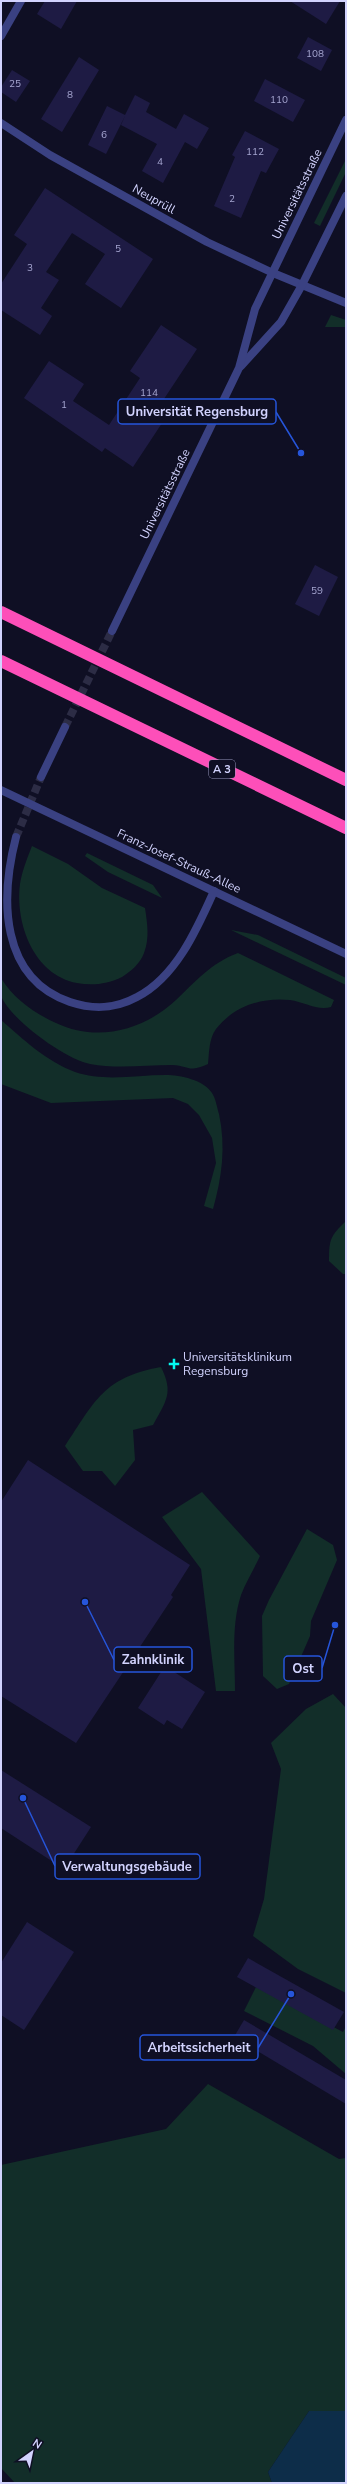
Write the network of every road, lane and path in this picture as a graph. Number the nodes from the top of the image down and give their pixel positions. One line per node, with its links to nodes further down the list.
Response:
1 (21, 1): 2 (street)
2 (1, 36)
3 (346, 120): 6 (street, Universitätsstraße)
4 (1, 123): 6 (street, Neuprüll)
5 (346, 196): 7 (street, Universitätsstraße)
6 (273, 273): 7 (street, Neuprüll); 9 (street, Universitätsstraße)
7 (302, 285): 8 (street, Neuprüll); 9 (street, Universitätsstraße)
8 (346, 303)
9 (239, 368): 11 (street, Universitätsstraße)
10 (1, 612): 15 (highway)
11 (112, 631)
12 (1, 662): 17 (highway, A 3)
13 (65, 726): 14 (street)
14 (41, 777)
15 (346, 780)
16 (1, 790): 19 (street, Franz-Josef-Strauß-Allee)
17 (346, 828)
18 (16, 837): 19 (street)
19 (214, 891): 20 (street, Franz-Josef-Strauß-Allee)
20 (346, 954)

